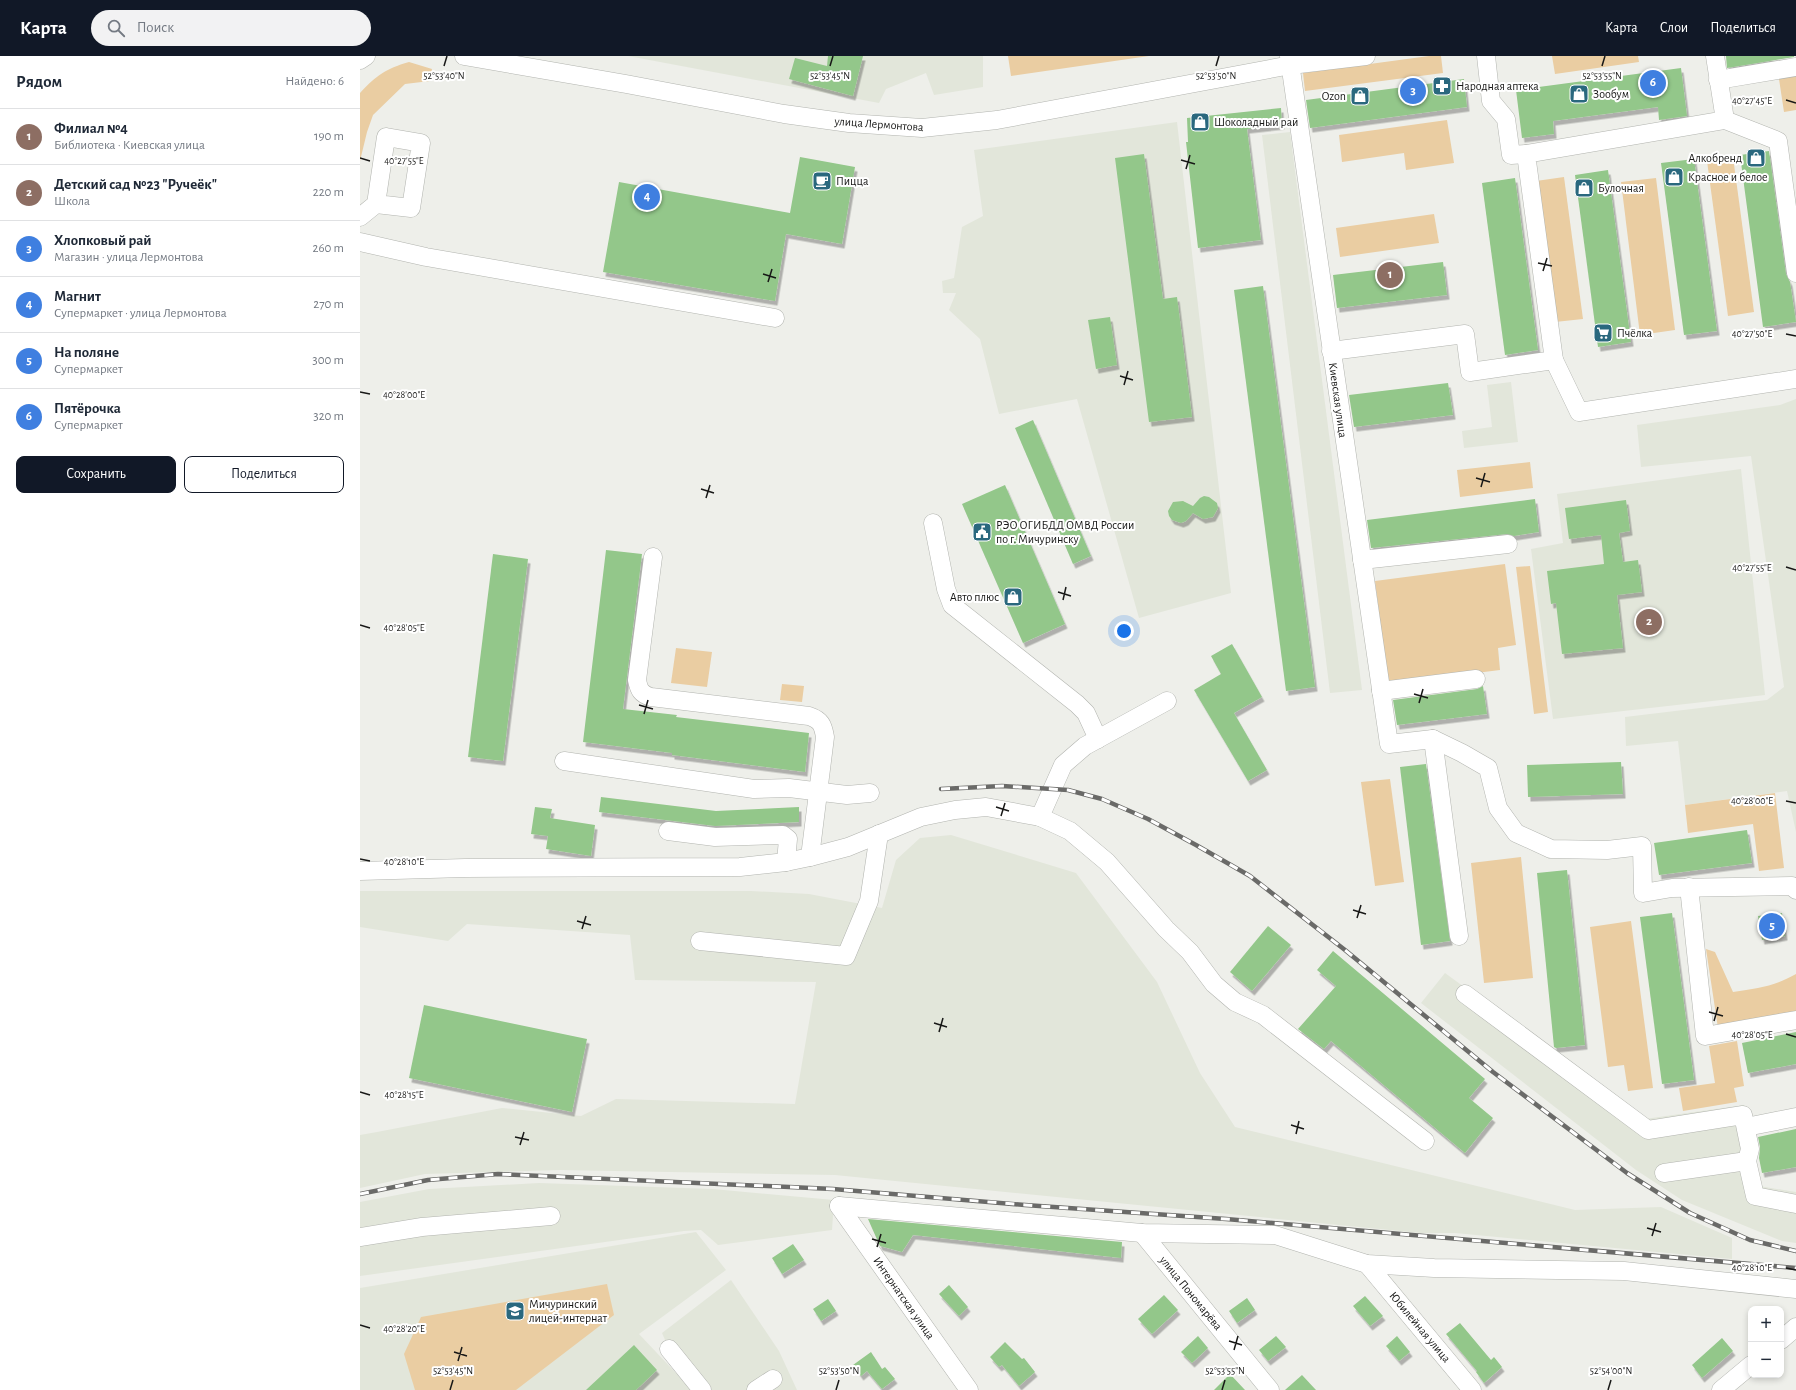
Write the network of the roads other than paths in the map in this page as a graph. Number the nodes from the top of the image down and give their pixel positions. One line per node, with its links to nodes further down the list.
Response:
1 (366, 56): 6 (street)
2 (464, 56): 7 (street, улица Лермонтова)
3 (1366, 56): 7 (street, улица Лермонтова)
4 (1486, 56): 11 (street)
5 (1715, 56): 9 (street)
6 (360, 60)
7 (1290, 60): 17 (street, Киевская улица)
8 (1796, 67): 9 (street)
9 (1718, 80): 10 (street)
10 (1725, 120): 11 (street); 15 (street)
11 (1526, 154): 18 (street)
12 (376, 204): 13 (street)
13 (360, 218)
14 (360, 242): 16 (street)
15 (1796, 273)
16 (775, 318)
17 (1331, 351): 18 (street); 23 (street, Киевская улица)
18 (1554, 360): 19 (street)
19 (1796, 379)
20 (933, 523): 27 (street)
21 (1508, 544): 23 (street)
22 (652, 557): 30 (street)
23 (1362, 560): 25 (street, Киевская улица)
24 (1476, 679): 25 (street)
25 (1381, 691): 28 (street, Киевская улица)
26 (1167, 701): 27 (street)
27 (1098, 739): 32 (street)
28 (1434, 739): 38 (street); 40 (street)
29 (564, 760): 30 (street)
30 (818, 791): 31 (street); 35 (street)
31 (870, 793)
32 (1040, 817): 34 (street); 46 (street)
33 (668, 831): 36 (street)
34 (879, 834): 35 (street); 41 (street)
35 (810, 857): 36 (street)
36 (786, 862): 37 (street)
37 (360, 871)
38 (1689, 888): 39 (street); 43 (street)
39 (1796, 890)
40 (1459, 936)
41 (700, 941)
42 (1465, 994): 45 (street)
43 (1796, 1020)
44 (1796, 1117): 45 (street)
45 (1746, 1127): 47 (street)
46 (1425, 1141)
47 (1748, 1161): 48 (street); 49 (street)
48 (1664, 1173)
49 (1796, 1204)
50 (551, 1216): 52 (street)
51 (1142, 1233): 53 (street); 62 (street, Интернатская улица); 63 (street, улица Пономарёва)
52 (360, 1237)
53 (1367, 1264): 54 (street); 64 (street, Юбилейная улица)
54 (1796, 1289)
55 (1796, 1327): 56 (street)
56 (1784, 1337)
57 (669, 1349): 60 (street)
58 (1748, 1368): 65 (street)
59 (773, 1379): 61 (street)
60 (702, 1390)
61 (756, 1390)
62 (969, 1390)
63 (1270, 1390)
64 (1472, 1390)
65 (1721, 1390)

